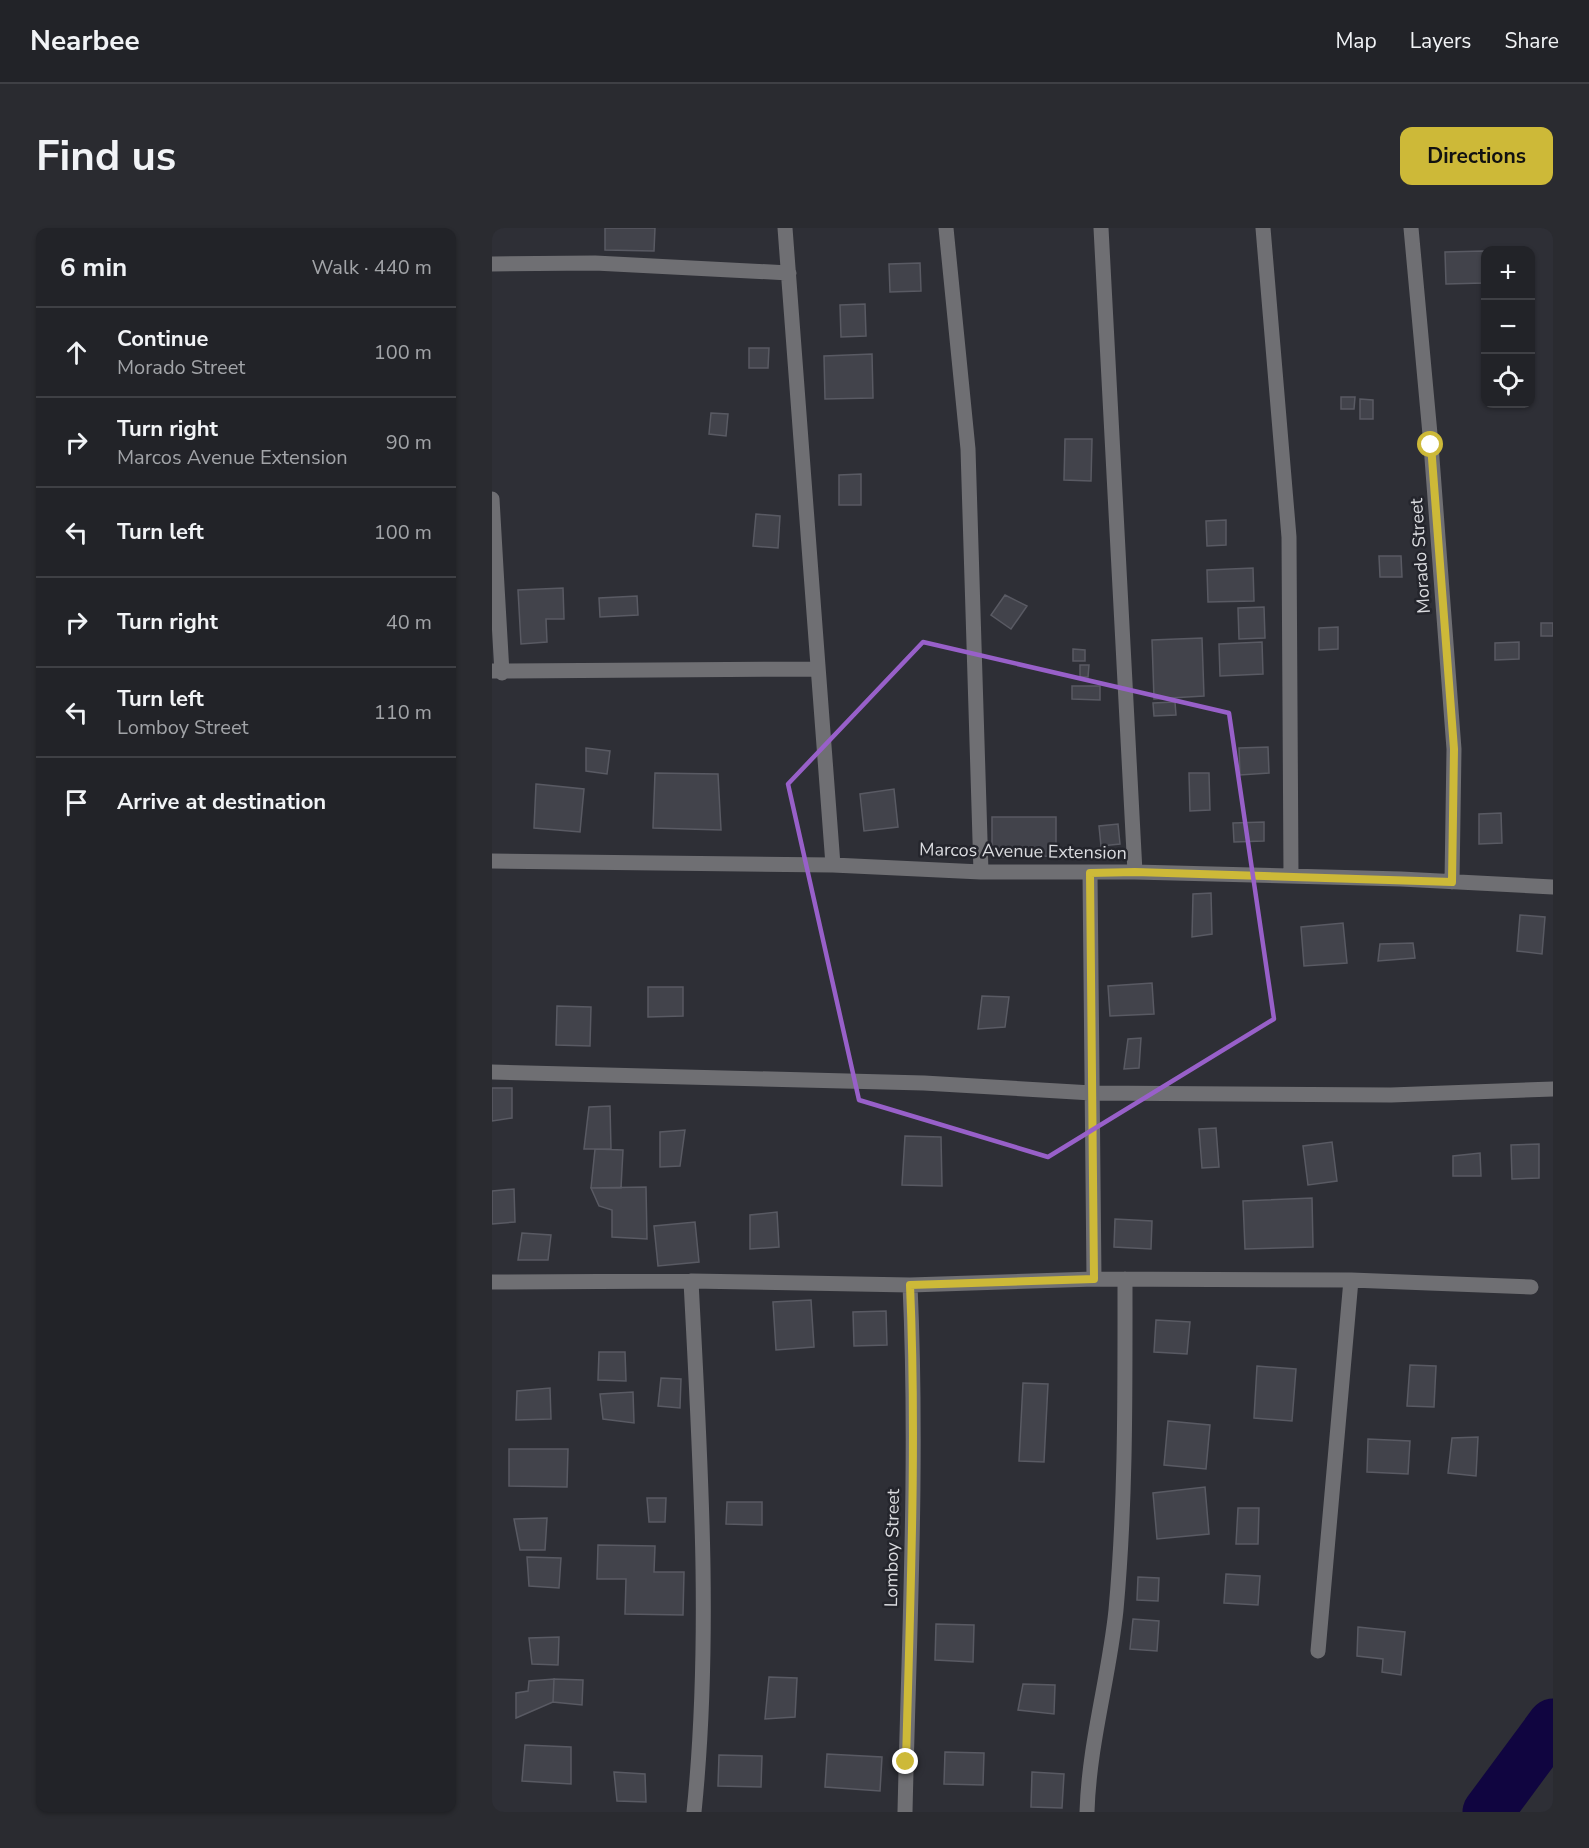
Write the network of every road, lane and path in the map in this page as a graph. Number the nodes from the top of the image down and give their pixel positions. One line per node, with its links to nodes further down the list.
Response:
1 (785, 228): 7 (street)
2 (946, 228): 13 (street)
3 (1101, 228): 14 (street)
4 (1263, 228): 16 (street)
5 (1411, 228): 17 (street, Morado Street)
6 (492, 264): 7 (street)
7 (789, 273): 9 (street)
8 (492, 499): 10 (street)
9 (818, 669): 10 (street); 12 (street)
10 (497, 672)
11 (492, 861): 12 (street, Marcos Avenue Extension)
12 (833, 865): 13 (street, Marcos Avenue Extension)
13 (981, 872): 15 (street, Marcos Avenue Extension)
14 (1135, 872): 15 (street, Marcos Avenue Extension); 16 (street, Marcos Avenue Extension)
15 (1090, 873): 21 (street)
16 (1291, 876): 17 (street, Marcos Avenue Extension)
17 (1452, 882): 18 (street, Marcos Avenue Extension)
18 (1553, 887)
19 (492, 1072): 21 (street)
20 (1553, 1089): 21 (street)
21 (1092, 1093): 22 (street)
22 (1094, 1279): 23 (street); 27 (street)
23 (1125, 1279): 24 (street); 32 (street)
24 (1351, 1280): 28 (street); 29 (street)
25 (692, 1281): 26 (street); 27 (street); 30 (street)
26 (492, 1282)
27 (910, 1285): 31 (street, Lomboy Street)
28 (1531, 1287)
29 (1318, 1652)
30 (694, 1812)
31 (905, 1812)
32 (1087, 1812)

